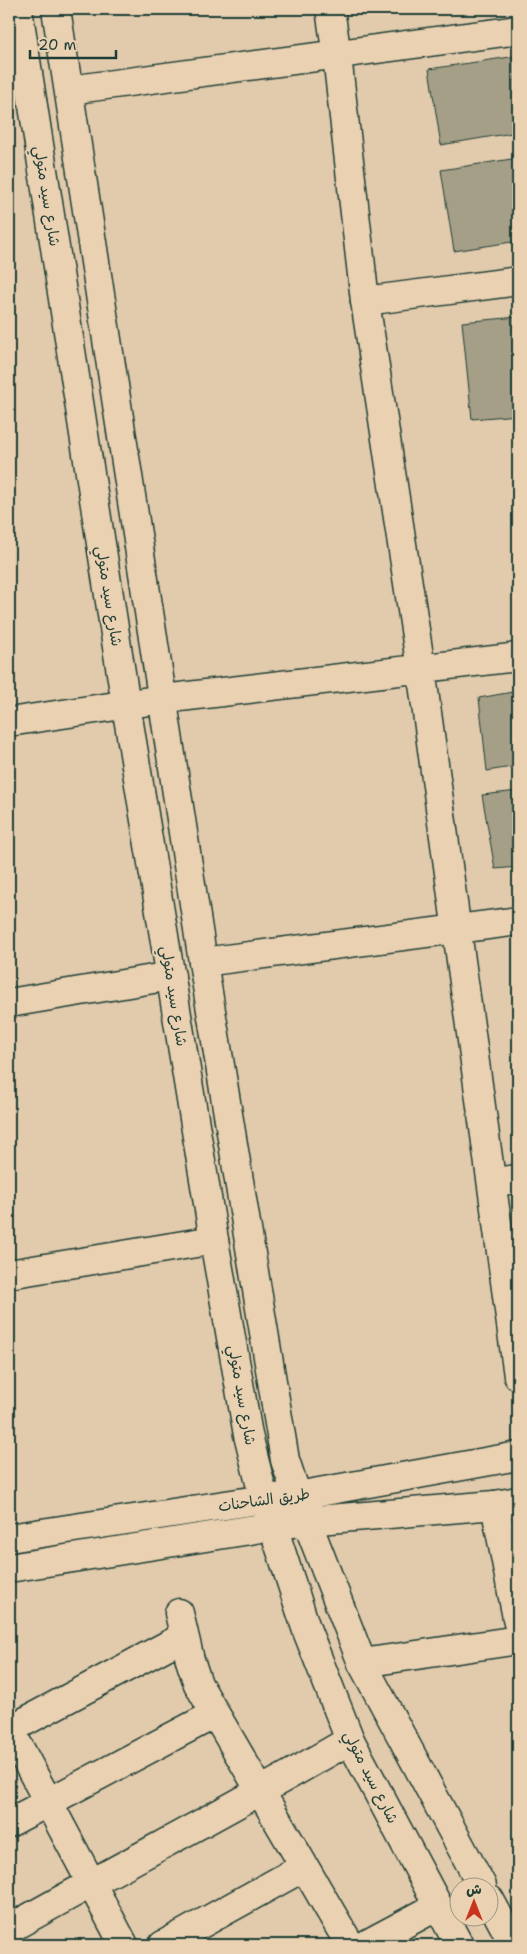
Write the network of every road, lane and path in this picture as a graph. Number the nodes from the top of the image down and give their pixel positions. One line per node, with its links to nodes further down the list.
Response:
1 (18, 9): 12 (street, شارع سيد متولي)
2 (56, 9): 6 (street)
3 (330, 9): 5 (street)
4 (518, 30): 5 (street)
5 (337, 56): 6 (street); 8 (street)
6 (69, 90): 11 (street)
7 (518, 281): 8 (street)
8 (365, 301): 10 (street)
9 (518, 657): 10 (street)
10 (420, 669): 11 (street); 15 (street)
11 (163, 699): 12 (street); 16 (street)
12 (126, 705): 13 (street); 17 (street, شارع سيد متولي)
13 (9, 722)
14 (518, 921): 15 (street)
15 (456, 929): 16 (street); 19 (street)
16 (203, 962): 26 (street)
17 (171, 976): 18 (street); 20 (street, شارع سيد متولي)
18 (9, 1003)
19 (505, 1181): 22 (street)
20 (214, 1240): 21 (street); 24 (street, شارع سيد متولي)
21 (9, 1274)
22 (518, 1376)
23 (518, 1456): 26 (street, طريق الشاحنات)
24 (264, 1499): 26 (street, طريق الشاحنات); 27 (street, شارع سيد متولي); 28 (street, طريق الشاحنات)
25 (507, 1503): 26 (street, طريق الشاحنات); 30 (street)
26 (302, 1508): 27 (street, طريق الشاحنات); 32 (street)
27 (273, 1525): 29 (street, طريق الشاحنات); 35 (street, شارع سيد متولي)
28 (9, 1538)
29 (9, 1568)
30 (518, 1623)
31 (518, 1640): 32 (street)
32 (362, 1663): 40 (street)
33 (215, 1714): 34 (street); 36 (street); 37 (street)
34 (9, 1729): 37 (street)
35 (350, 1740): 36 (street); 42 (street, شارع سيد متولي)
36 (261, 1792): 39 (street); 41 (street)
37 (48, 1802): 38 (street); 41 (street)
38 (9, 1823)
39 (304, 1867): 46 (street); 47 (street)
40 (477, 1876)
41 (91, 1883): 44 (street); 45 (street)
42 (438, 1906): 48 (street); 49 (street, شارع سيد متولي)
43 (500, 1919): 50 (street)
44 (9, 1930)
45 (124, 1945)
46 (163, 1945)
47 (350, 1945)
48 (365, 1945)
49 (459, 1945)
50 (514, 1945)

